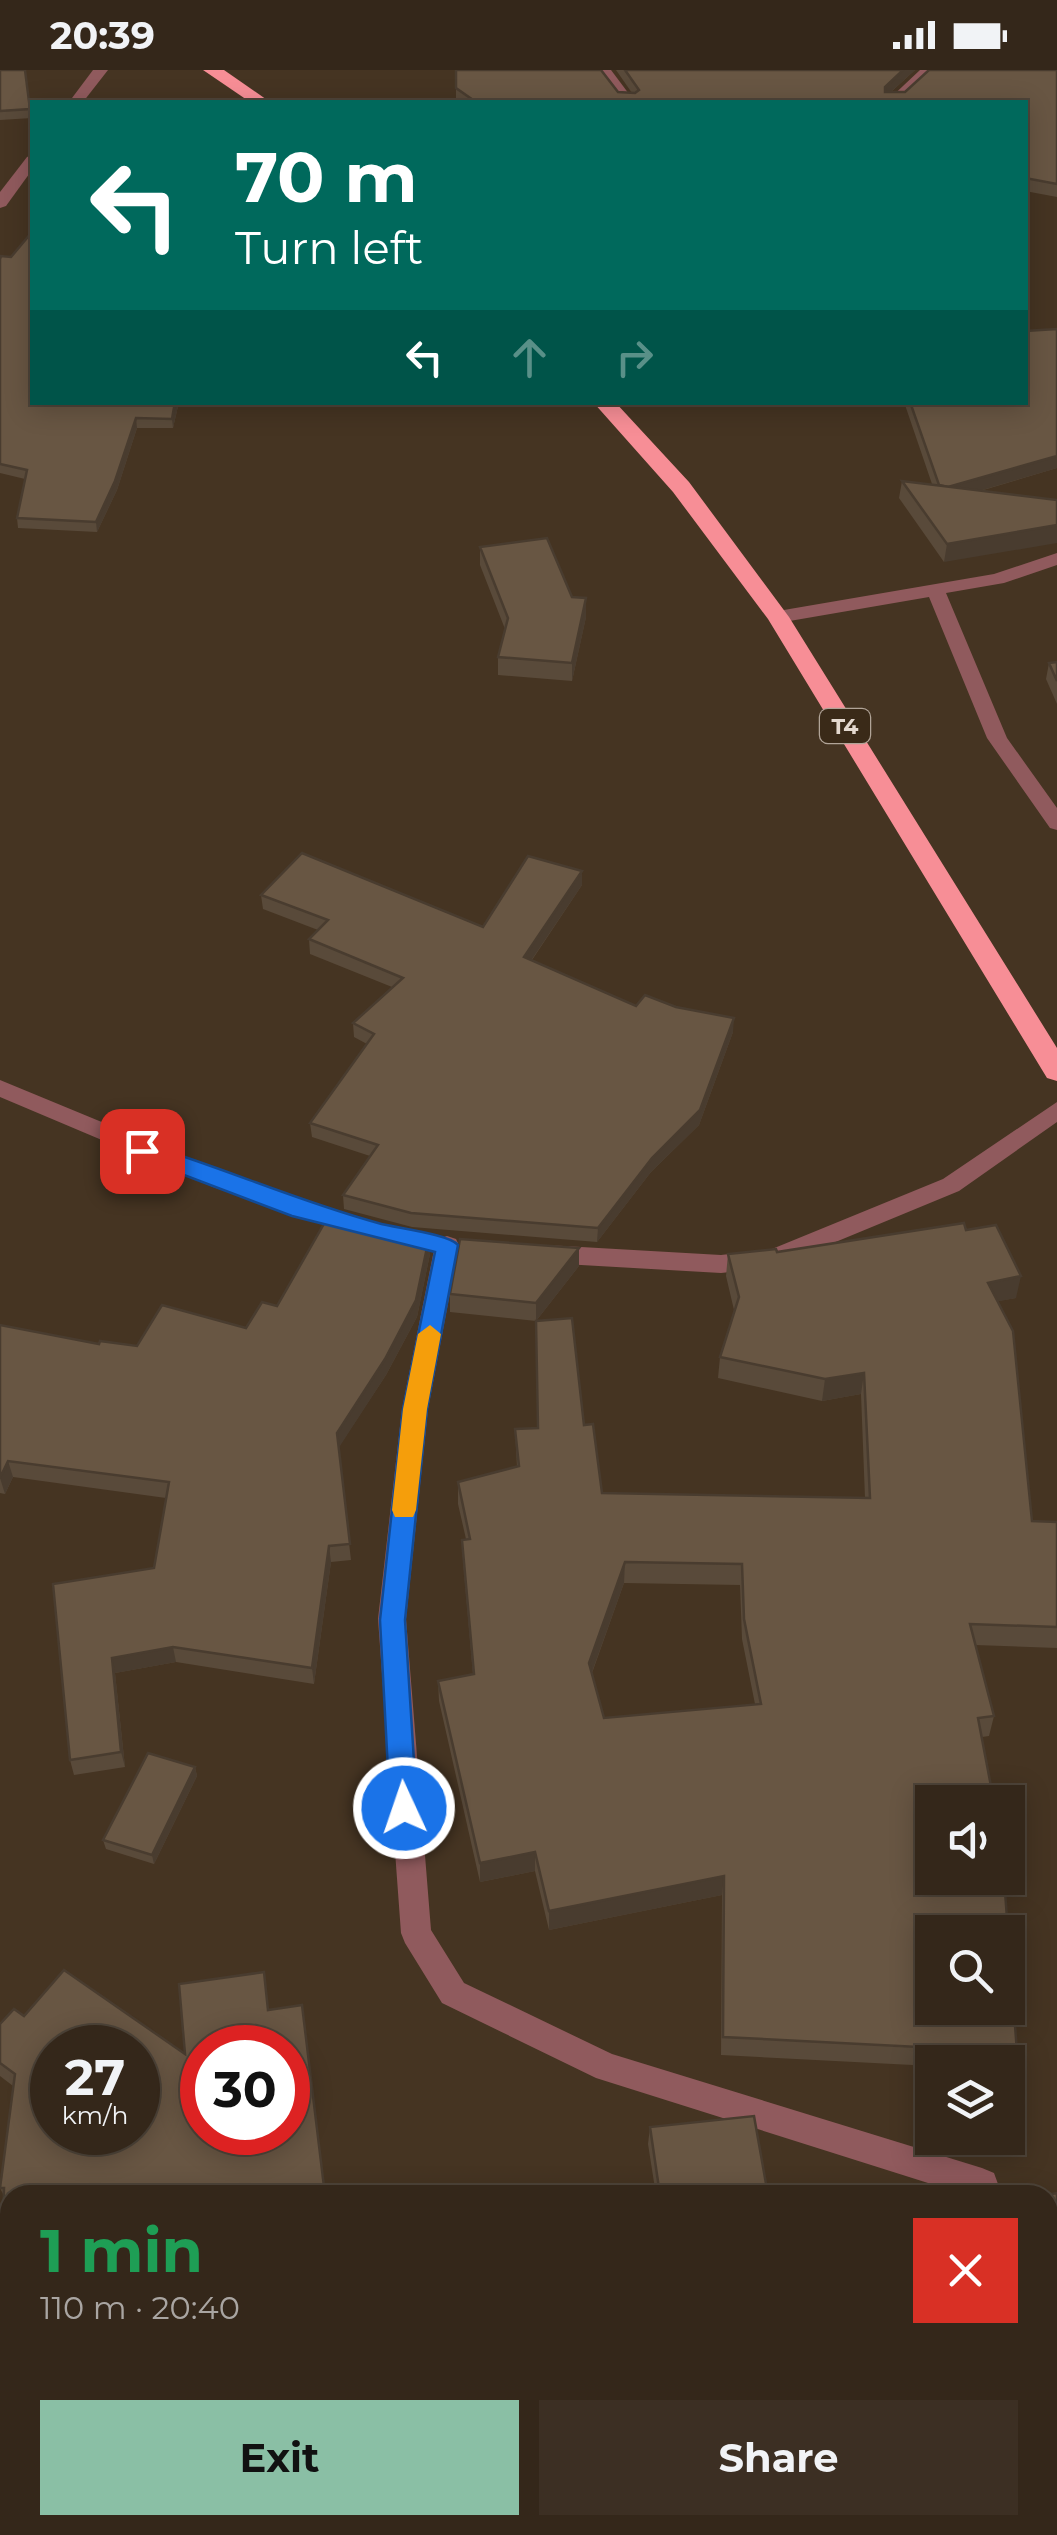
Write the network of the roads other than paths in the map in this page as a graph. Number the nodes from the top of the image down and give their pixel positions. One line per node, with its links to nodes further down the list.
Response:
1 (101, 70): 5 (street)
2 (212, 70): 6 (highway)
3 (603, 70): 7 (street)
4 (928, 70): 8 (street)
5 (78, 100)
6 (257, 100)
7 (626, 100)
8 (895, 100)
9 (30, 163): 10 (street)
10 (0, 203)
11 (606, 405): 14 (highway, T4)
12 (1057, 558): 13 (street)
13 (935, 589): 14 (street); 15 (street)
14 (778, 617): 16 (highway, T4)
15 (1057, 823)
16 (1057, 1071)
17 (0, 1088): 19 (street)
18 (1057, 1110): 21 (street)
19 (374, 1230)
20 (447, 1245): 22 (street)
21 (516, 1252)
22 (982, 2184)

